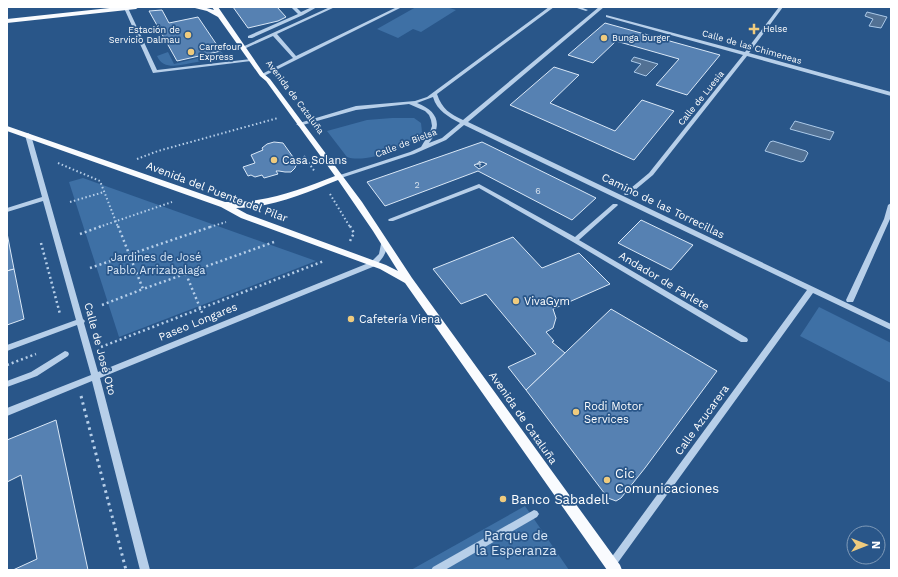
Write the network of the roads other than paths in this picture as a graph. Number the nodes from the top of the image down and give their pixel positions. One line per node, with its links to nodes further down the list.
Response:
1 (136, 7): 12 (main road)
2 (194, 7): 15 (main road)
3 (215, 7): 15 (main road, Avenida de Cataluña)
4 (293, 7): 14 (street)
5 (315, 7): 14 (street)
6 (333, 7): 18 (street)
7 (400, 7): 22 (street)
8 (552, 7): 26 (street)
9 (576, 7): 13 (street)
10 (602, 7): 28 (street, Calle de Bielsa)
11 (781, 7): 21 (street, Calle de Luesia)
12 (126, 8): 17 (main road); 23 (street)
13 (586, 10)
14 (300, 14): 19 (street)
15 (220, 16): 20 (main road, Avenida de Cataluña)
16 (608, 16): 21 (street, Calle de las Chimeneas)
17 (7, 21)
18 (274, 34): 20 (street); 22 (street)
19 (250, 37)
20 (242, 48): 23 (main road, Avenida de Cataluña)
21 (746, 54): 25 (street, Calle de las Chimeneas); 34 (street, Calle de Luesia)
22 (295, 58): 24 (street)
23 (251, 60): 24 (main road, Avenida de Cataluña)
24 (262, 74): 29 (main road, Avenida de Cataluña)
25 (891, 94)
26 (435, 95): 27 (street); 28 (street, Camino de las Torrecillas)
27 (409, 102): 29 (street); 32 (street)
28 (464, 123): 32 (street, Calle de Bielsa); 45 (street, Camino de las Torrecillas)
29 (299, 124): 33 (main road, Avenida de Cataluña)
30 (7, 128): 31 (main road, Avenida del Puente del Pilar)
31 (28, 135): 35 (street, Calle de José Oto); 36 (main road, Avenida del Puente del Pilar)
32 (423, 148): 33 (street, Calle de Bielsa)
33 (339, 178): 36 (main road, Calle de Bielsa); 42 (main road, Avenida de Cataluña)
34 (627, 194)
35 (45, 198): 39 (street); 47 (street, Calle de José Oto)
36 (224, 205): 43 (main road, Avenida del Puente del Pilar)
37 (615, 205): 41 (street)
38 (891, 205): 46 (street)
39 (7, 210)
40 (391, 220): 41 (street, Andador de Farlete)
41 (575, 240): 49 (street, Andador de Farlete)
42 (384, 241): 43 (street); 44 (main road, Avenida de Cataluña)
43 (373, 264): 44 (main road, Avenida de Cataluña); 52 (street, Paseo Longares)
44 (409, 281): 56 (main road, Avenida de Cataluña)
45 (812, 289): 48 (street, Camino de las Torrecillas); 56 (street, Calle Azucarera)
46 (850, 300)
47 (81, 321): 50 (street); 52 (street, Calle de José Oto)
48 (891, 327)
49 (744, 340)
50 (7, 348)
51 (65, 354): 53 (street)
52 (95, 376): 54 (street, Paseo Longares); 57 (street, Calle de José Oto)
53 (7, 384)
54 (7, 412)
55 (534, 514): 58 (street)
56 (613, 567)
57 (145, 570)
58 (436, 570)

